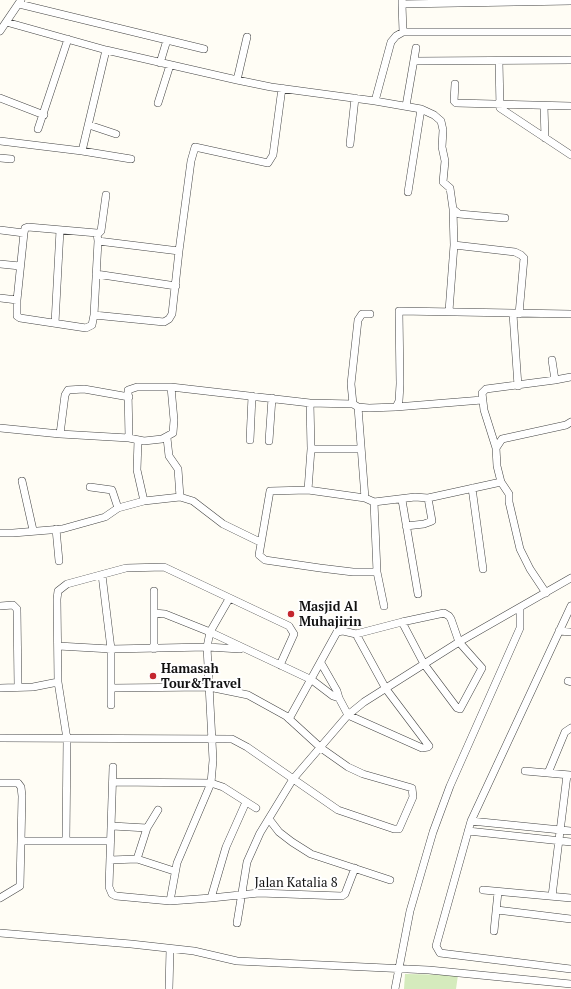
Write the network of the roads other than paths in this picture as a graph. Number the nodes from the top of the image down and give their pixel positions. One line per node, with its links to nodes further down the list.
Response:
1 (551, 0): 2 (street); 4 (street)
2 (571, 1)
3 (20, 2): 5 (street); 11 (street)
4 (402, 2): 7 (street)
5 (6, 22): 6 (street); 10 (street)
6 (0, 31)
7 (403, 32): 8 (street); 25 (street)
8 (571, 32)
9 (246, 37): 20 (street)
10 (68, 39): 14 (street); 32 (street)
11 (167, 40): 13 (street); 18 (street)
12 (416, 48): 16 (street)
13 (204, 49)
14 (106, 50): 18 (street); 33 (street)
15 (571, 60): 17 (street)
16 (414, 61): 17 (street); 28 (street)
17 (499, 61): 27 (street)
18 (160, 63): 19 (street)
19 (170, 65): 20 (street); 26 (street)
20 (236, 80): 22 (street)
21 (455, 84): 27 (street)
22 (282, 88): 24 (street); 55 (street)
23 (0, 98): 32 (street)
24 (354, 98): 25 (street); 38 (street)
25 (375, 102): 28 (street)
26 (158, 103)
27 (500, 104): 29 (street); 36 (street)
28 (406, 106): 31 (street)
29 (544, 106): 30 (street); 36 (street)
30 (571, 106)
31 (421, 109): 46 (street); 48 (street)
32 (44, 115): 34 (street)
33 (89, 126): 35 (street); 41 (street)
34 (38, 129)
35 (116, 134)
36 (545, 138): 39 (street)
37 (0, 141): 41 (street)
38 (350, 144)
39 (561, 147): 40 (street); 42 (street)
40 (571, 147)
41 (82, 151): 45 (street)
42 (571, 155)
43 (0, 158): 44 (street)
44 (11, 159)
45 (131, 160)
46 (408, 192)
47 (106, 195): 53 (street)
48 (453, 209): 49 (street); 54 (street)
49 (505, 218)
50 (0, 230): 52 (street)
51 (60, 230): 52 (street); 53 (street); 67 (street)
52 (24, 233): 57 (street)
53 (98, 237): 55 (street); 58 (street)
54 (454, 245): 62 (street); 64 (street)
55 (179, 251): 59 (street)
56 (0, 264): 57 (street)
57 (20, 266): 61 (street)
58 (96, 274): 59 (street); 66 (street)
59 (176, 286): 66 (street)
60 (0, 298): 61 (street)
61 (16, 300): 67 (street)
62 (450, 312): 64 (street); 79 (street)
63 (370, 314): 78 (street)
64 (516, 314): 65 (street); 71 (street)
65 (571, 314)
66 (94, 315): 67 (street)
67 (55, 323)
68 (552, 360): 70 (street)
69 (571, 377): 70 (street)
70 (555, 380): 71 (street)
71 (518, 386): 76 (street)
72 (171, 387): 73 (street); 74 (street); 84 (street)
73 (252, 396): 75 (street); 86 (street)
74 (129, 397): 82 (street); 83 (street)
75 (272, 398): 77 (street); 87 (street)
76 (482, 400): 79 (street); 88 (street)
77 (310, 403): 78 (street); 89 (street)
78 (355, 405): 79 (street); 90 (street)
79 (396, 407)
80 (571, 422): 88 (street)
81 (0, 428): 82 (street)
82 (60, 434): 83 (street)
83 (129, 438): 85 (street)
84 (167, 438): 85 (street); 96 (street)
85 (138, 440): 100 (street)
86 (250, 440)
87 (269, 441)
88 (496, 448): 92 (street)
89 (310, 449): 90 (street); 95 (street)
90 (361, 449): 97 (street)
91 (22, 481): 105 (street)
92 (501, 482): 94 (street); 114 (street)
93 (90, 487): 102 (street)
94 (472, 488): 98 (street); 109 (street)
95 (308, 490): 97 (street); 107 (street)
96 (180, 497): 100 (street); 107 (street)
97 (365, 498): 101 (street)
98 (428, 498): 99 (street); 103 (street)
99 (402, 500): 101 (street); 103 (street)
100 (144, 501): 102 (street)
101 (374, 502): 110 (street)
102 (118, 508): 104 (street)
103 (406, 526): 115 (street)
104 (56, 529): 105 (street); 108 (street)
105 (33, 530): 106 (street)
106 (0, 533)
107 (260, 542): 110 (street)
108 (59, 561)
109 (483, 569)
110 (377, 572): 118 (street)
111 (102, 574): 116 (street); 128 (street); 130 (street)
112 (571, 578): 114 (street)
113 (154, 591): 121 (street)
114 (546, 593): 120 (street)
115 (418, 594)
116 (229, 599): 124 (street); 135 (street)
117 (0, 606): 138 (street)
118 (384, 606)
119 (571, 606): 123 (street)
120 (520, 608): 127 (street); 194 (street)
121 (154, 613): 124 (street); 131 (street)
122 (402, 622): 126 (street); 127 (street); 134 (street)
123 (559, 631): 125 (street); 164 (street)
124 (210, 632): 129 (street); 132 (street)
125 (571, 632)
126 (356, 634): 133 (street); 142 (street)
127 (459, 642): 134 (street); 134 (street)
128 (58, 646): 130 (street); 137 (street)
129 (207, 647): 131 (street); 132 (street); 139 (street)
130 (111, 649): 131 (street); 141 (street)
131 (154, 649)
132 (244, 649): 135 (street)
133 (321, 663): 136 (street); 143 (street)
134 (424, 664): 142 (street)
135 (280, 665): 136 (street)
136 (312, 680): 143 (street); 146 (street)
137 (58, 682): 138 (street); 150 (street)
138 (18, 687): 140 (street)
139 (208, 687): 141 (street); 146 (street); 149 (street)
140 (0, 688)
141 (111, 688): 144 (street)
142 (386, 689): 145 (street); 145 (street)
143 (339, 698): 145 (street)
144 (111, 706)
145 (348, 715): 151 (street)
146 (289, 719): 151 (street)
147 (571, 728): 154 (street)
148 (0, 738): 150 (street)
149 (212, 739): 150 (street); 156 (street); 159 (street)
150 (67, 740): 171 (street)
151 (321, 748): 156 (street); 156 (street)
152 (113, 767): 157 (street)
153 (525, 771): 154 (street)
154 (548, 773): 155 (street)
155 (569, 775): 167 (street)
156 (293, 779): 163 (street)
157 (113, 782): 159 (street); 165 (street)
158 (0, 783): 170 (street)
159 (211, 783): 160 (street); 178 (street)
160 (246, 802): 161 (street); 185 (street)
161 (256, 808)
162 (158, 810): 166 (street)
163 (269, 818): 177 (street); 182 (street)
164 (471, 821): 167 (street); 168 (street)
165 (112, 826): 166 (street); 172 (street)
166 (147, 828): 175 (street)
167 (560, 830): 169 (street); 173 (street)
168 (468, 831): 173 (street); 195 (street)
169 (571, 831)
170 (21, 841): 171 (street); 184 (street)
171 (66, 841): 172 (street)
172 (110, 841): 176 (street)
173 (560, 841): 174 (street); 183 (street)
174 (571, 842)
175 (137, 859): 176 (street); 178 (street)
176 (110, 860): 187 (street)
177 (355, 868): 179 (street); 182 (street, Jalan Katalia 8)
178 (174, 870): 187 (street)
179 (390, 880)
180 (483, 890): 181 (street)
181 (498, 892): 183 (street); 188 (street)
182 (242, 895): 185 (street); 190 (street)
183 (552, 896): 186 (street)
184 (0, 898)
185 (211, 898): 187 (street)
186 (571, 898)
187 (170, 900)
188 (497, 910): 189 (street); 191 (street)
189 (571, 919)
190 (237, 923)
191 (494, 931)
192 (0, 933): 193 (street)
193 (170, 949): 194 (street); 197 (street)
194 (398, 968): 196 (street); 198 (street)
195 (571, 969)
196 (571, 984)
197 (169, 989)
198 (395, 989)

